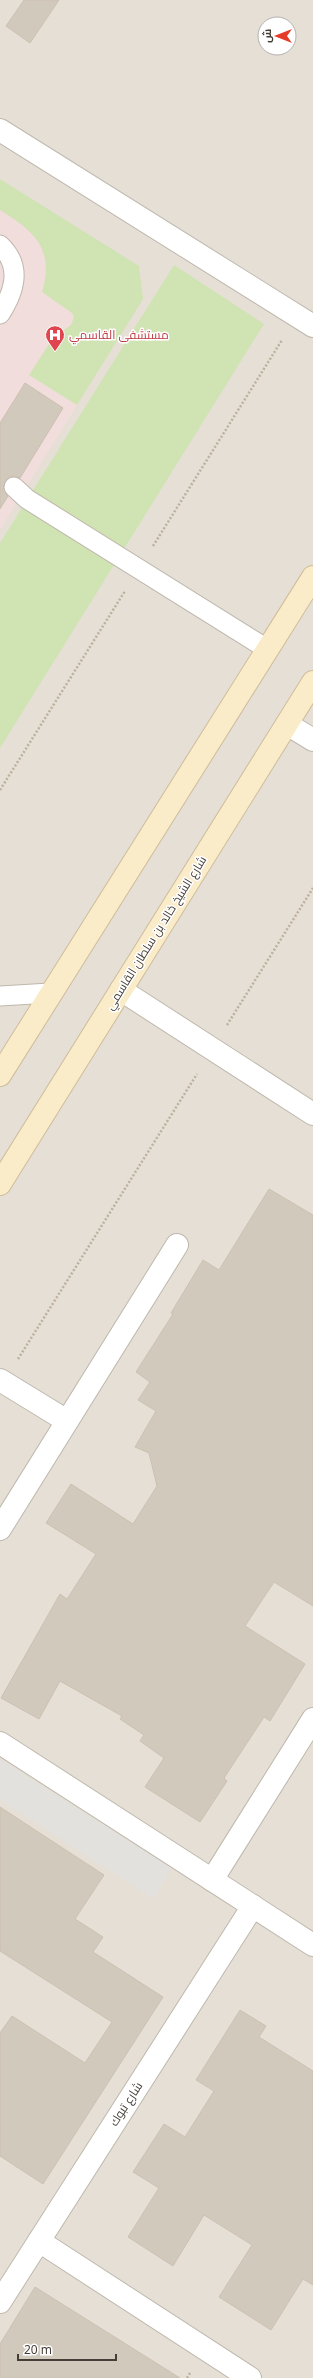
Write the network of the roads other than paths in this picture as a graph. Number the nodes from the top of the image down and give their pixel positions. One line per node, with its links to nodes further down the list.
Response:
1 (0, 130): 4 (street)
2 (0, 245): 3 (lane)
3 (0, 314)
4 (305, 321)
5 (15, 492): 7 (lane)
6 (313, 577): 7 (main road)
7 (267, 649): 12 (main road)
8 (313, 682): 9 (main road, شارع الشيخ خالد بن سلطان القاسمي)
9 (287, 724): 10 (street); 11 (main road, شارع الشيخ خالد بن سلطان القاسمي)
10 (313, 740)
11 (121, 990): 15 (street); 16 (main road, شارع الشيخ خالد بن سلطان القاسمي)
12 (50, 993): 13 (lane); 14 (main road)
13 (0, 996)
14 (0, 1075)
15 (313, 1114)
16 (0, 1184)
17 (177, 1246): 19 (street)
18 (2, 1381): 19 (street)
19 (67, 1421): 20 (street)
20 (0, 1529)
21 (313, 1719): 23 (street)
22 (0, 1743): 23 (street)
23 (212, 1880): 24 (street)
24 (253, 1906): 25 (street); 26 (street, شارع تبوك)
25 (313, 1945)
26 (39, 2241): 27 (street, شارع تبوك); 28 (street)
27 (0, 2302)
28 (250, 2378)

